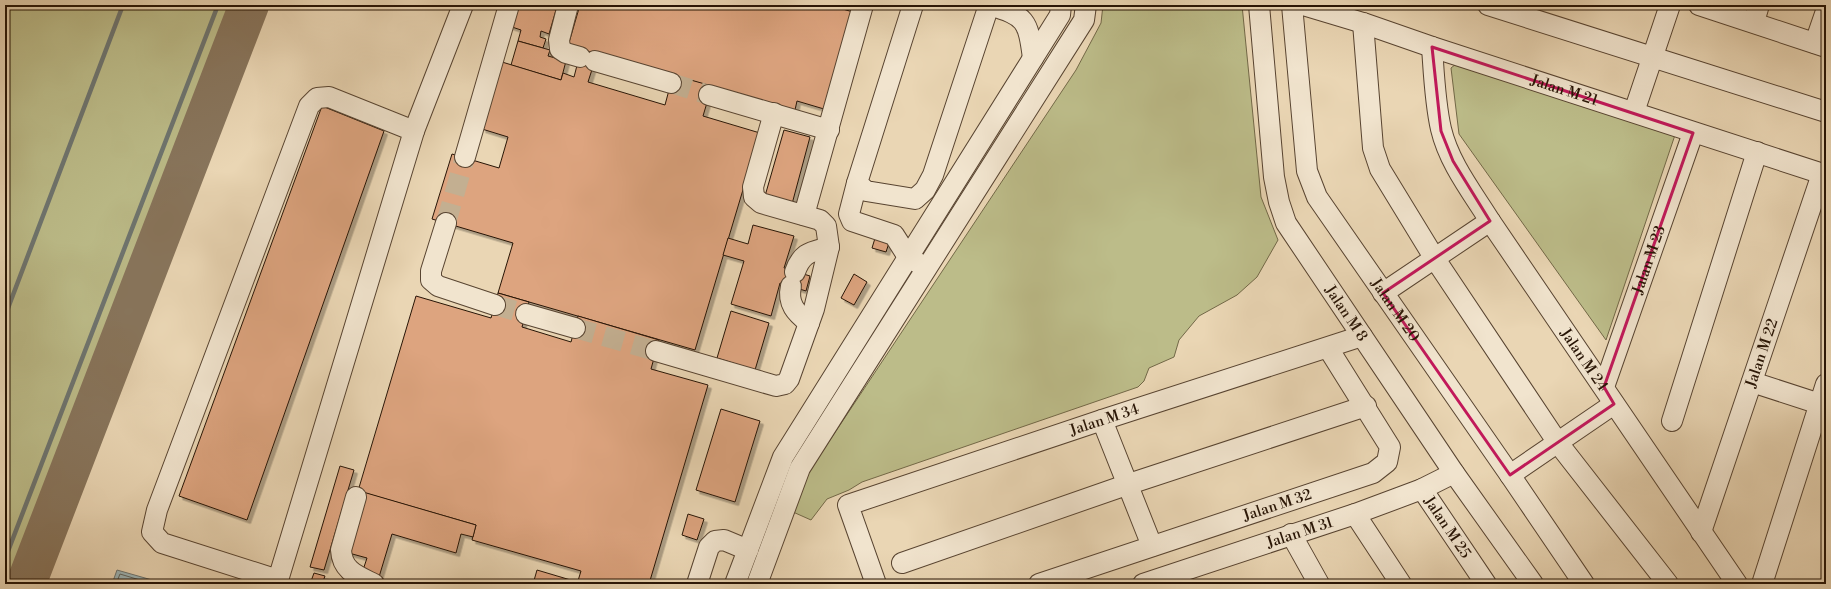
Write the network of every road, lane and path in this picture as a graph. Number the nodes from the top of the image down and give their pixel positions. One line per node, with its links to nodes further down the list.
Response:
1 (463, 5): 27 (street)
2 (509, 5): 31 (street)
3 (568, 5): 22 (street)
4 (863, 5): 28 (street)
5 (913, 5): 33 (street)
6 (989, 5): 21 (street); 33 (street)
7 (1061, 5): 21 (street)
8 (1086, 5): 40 (street)
9 (1259, 5): 46 (street, Jalan M 8)
10 (1292, 5): 41 (street, Jalan M 20)
11 (1303, 5): 17 (street, Jalan M 21)
12 (1488, 5): 20 (street)
13 (1670, 5): 20 (street)
14 (1699, 5): 16 (street)
15 (1826, 11): 18 (street)
16 (1757, 14): 18 (street)
17 (1363, 23): 19 (street, Jalan M 21); 39 (street)
18 (1821, 45)
19 (1432, 47): 24 (street, Jalan M 21); 35 (street, Jalan M 24)
20 (1653, 56): 24 (street); 25 (street)
21 (1033, 58): 38 (street)
22 (671, 83)
23 (709, 95): 26 (street)
24 (1634, 112): 29 (street, Jalan M 21)
25 (1826, 112)
26 (774, 113): 28 (street); 34 (street)
27 (414, 130): 69 (street); 69 (street)
28 (829, 130): 34 (street)
29 (1693, 132): 30 (street, Jalan M 21); 51 (street, Jalan M 23)
30 (1757, 152): 32 (street, Jalan M 21); 56 (street)
31 (465, 157)
32 (1824, 175): 49 (street, Jalan M 22)
33 (857, 183): 38 (street)
34 (804, 215): 37 (street)
35 (1490, 221): 39 (street); 51 (street, Jalan M 24)
36 (446, 223): 42 (street)
37 (830, 247): 44 (street); 44 (street)
38 (908, 257): 40 (street); 67 (street)
39 (1435, 259): 41 (street); 57 (street)
40 (927, 268): 73 (street)
41 (1383, 293): 59 (street, Jalan M 20)
42 (495, 305)
43 (526, 314): 45 (street)
44 (809, 323): 48 (street)
45 (575, 328)
46 (1362, 336): 47 (street, Jalan M 34); 58 (street, Jalan M 8)
47 (1328, 348): 54 (street, Jalan M 32); 55 (street, Jalan M 34)
48 (656, 351)
49 (1752, 382): 53 (street); 64 (street, Jalan M 22)
50 (1826, 384): 53 (street)
51 (1604, 387): 52 (street, Jalan M 24)
52 (1614, 404): 57 (street); 64 (street, Jalan M 24)
53 (1823, 405): 84 (street)
54 (1366, 406): 60 (street); 66 (street, Jalan M 32)
55 (1102, 420): 60 (street); 74 (street, Jalan M 34)
56 (1672, 421)
57 (1558, 443): 59 (street); 82 (street)
58 (1454, 473): 61 (street, Jalan M 31); 80 (street, Jalan M 8)
59 (1510, 475): 81 (street, Jalan M 20)
60 (1129, 484): 66 (street); 68 (street)
61 (1422, 489): 63 (street, Jalan M 31); 79 (street, Jalan M 25)
62 (356, 497): 70 (street)
63 (1355, 514): 65 (street, Jalan M 31); 78 (street)
64 (1701, 532): 83 (street, Jalan M 24)
65 (1291, 534): 76 (street, Jalan M 31); 77 (street)
66 (1152, 546): 75 (street, Jalan M 32)
67 (748, 550): 71 (street); 72 (street)
68 (902, 563)
69 (283, 582)
70 (374, 584)
71 (697, 584)
72 (735, 584)
73 (757, 584)
74 (876, 584)
75 (1039, 584)
76 (1143, 584)
77 (1319, 584)
78 (1401, 584)
79 (1486, 584)
80 (1533, 584)
81 (1584, 584)
82 (1668, 584)
83 (1736, 584)
84 (1762, 584)

